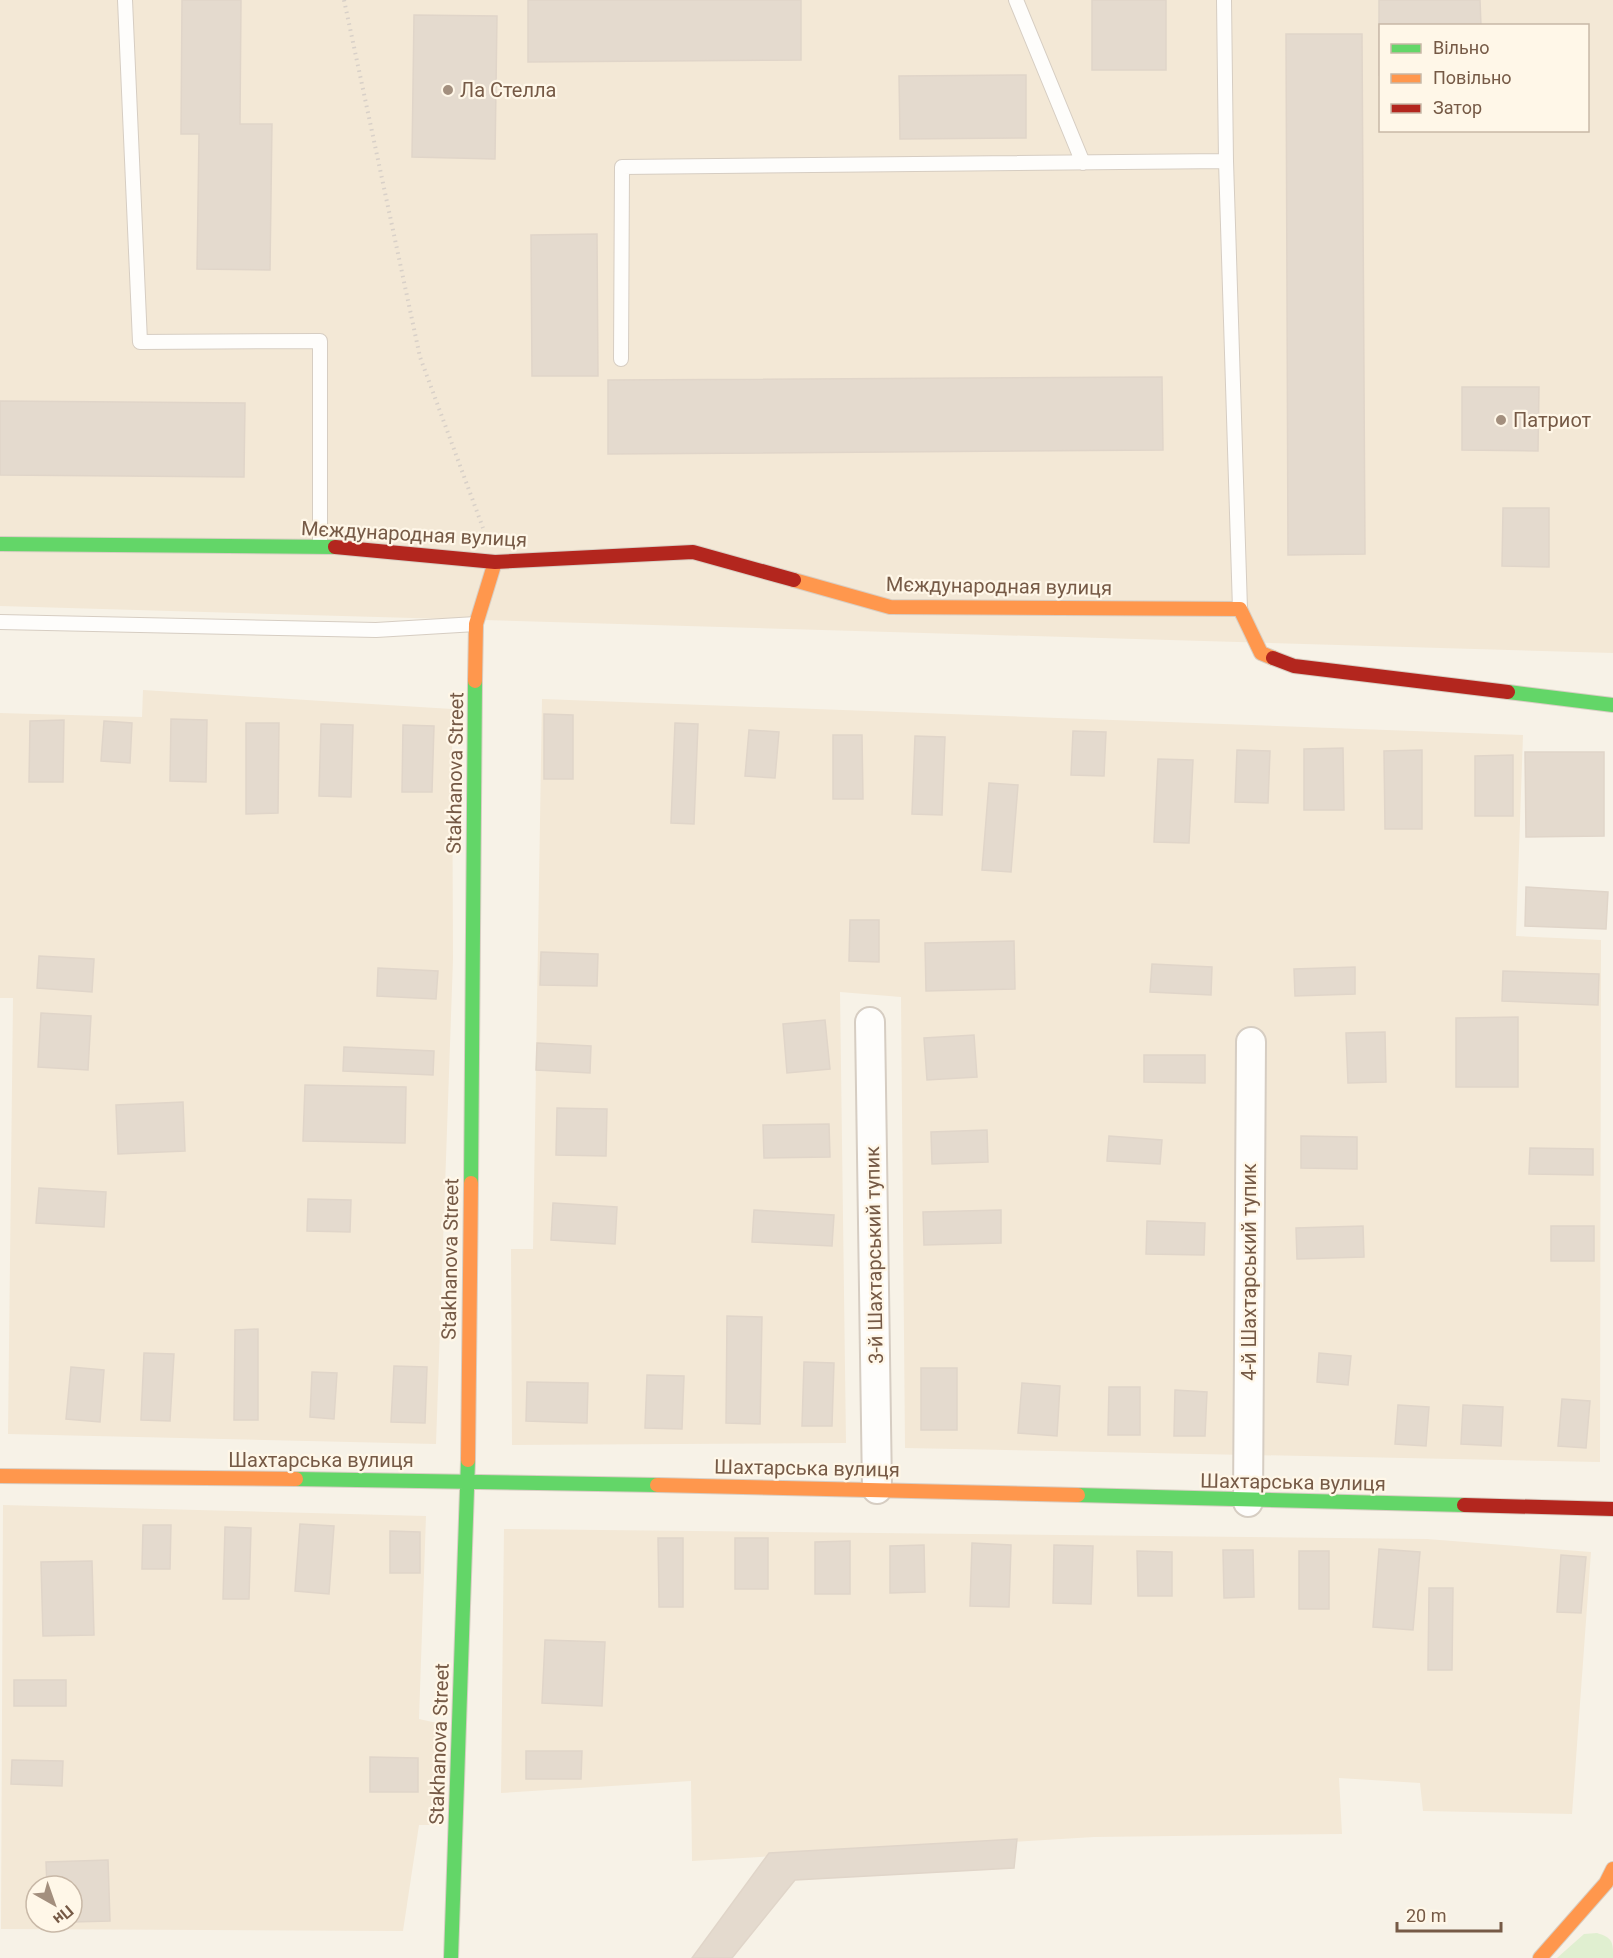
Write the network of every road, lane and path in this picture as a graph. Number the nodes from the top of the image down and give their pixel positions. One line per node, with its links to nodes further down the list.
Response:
1 (125, 0): 9 (lane)
2 (344, 0): 10 (path)
3 (1016, 0): 6 (lane)
4 (1224, 0): 5 (lane)
5 (1226, 161): 6 (lane); 11 (lane)
6 (1083, 163): 7 (lane)
7 (621, 359)
8 (0, 544): 9 (street, Мєждународная вулиця)
9 (320, 546): 10 (street, Мєждународная вулиця)
10 (495, 562): 11 (street, Мєждународная вулиця); 13 (street, Stakhanova Street)
11 (1240, 609): 14 (street)
12 (0, 622): 13 (lane)
13 (476, 624): 18 (street, Stakhanova Street)
14 (1613, 705)
15 (870, 1022): 19 (street, 3-й Шахтарський тупик)
16 (1251, 1042): 20 (street, 4-й Шахтарський тупик)
17 (0, 1476): 18 (street, Шахтарська вулиця)
18 (468, 1480): 19 (street, Шахтарська вулиця); 23 (street, Stakhanova Street)
19 (877, 1489): 20 (street, Шахтарська вулиця)
20 (1248, 1502): 21 (street, Шахтарська вулиця)
21 (1613, 1509)
22 (1613, 1869): 24 (street)
23 (451, 1958)
24 (1540, 1958)

